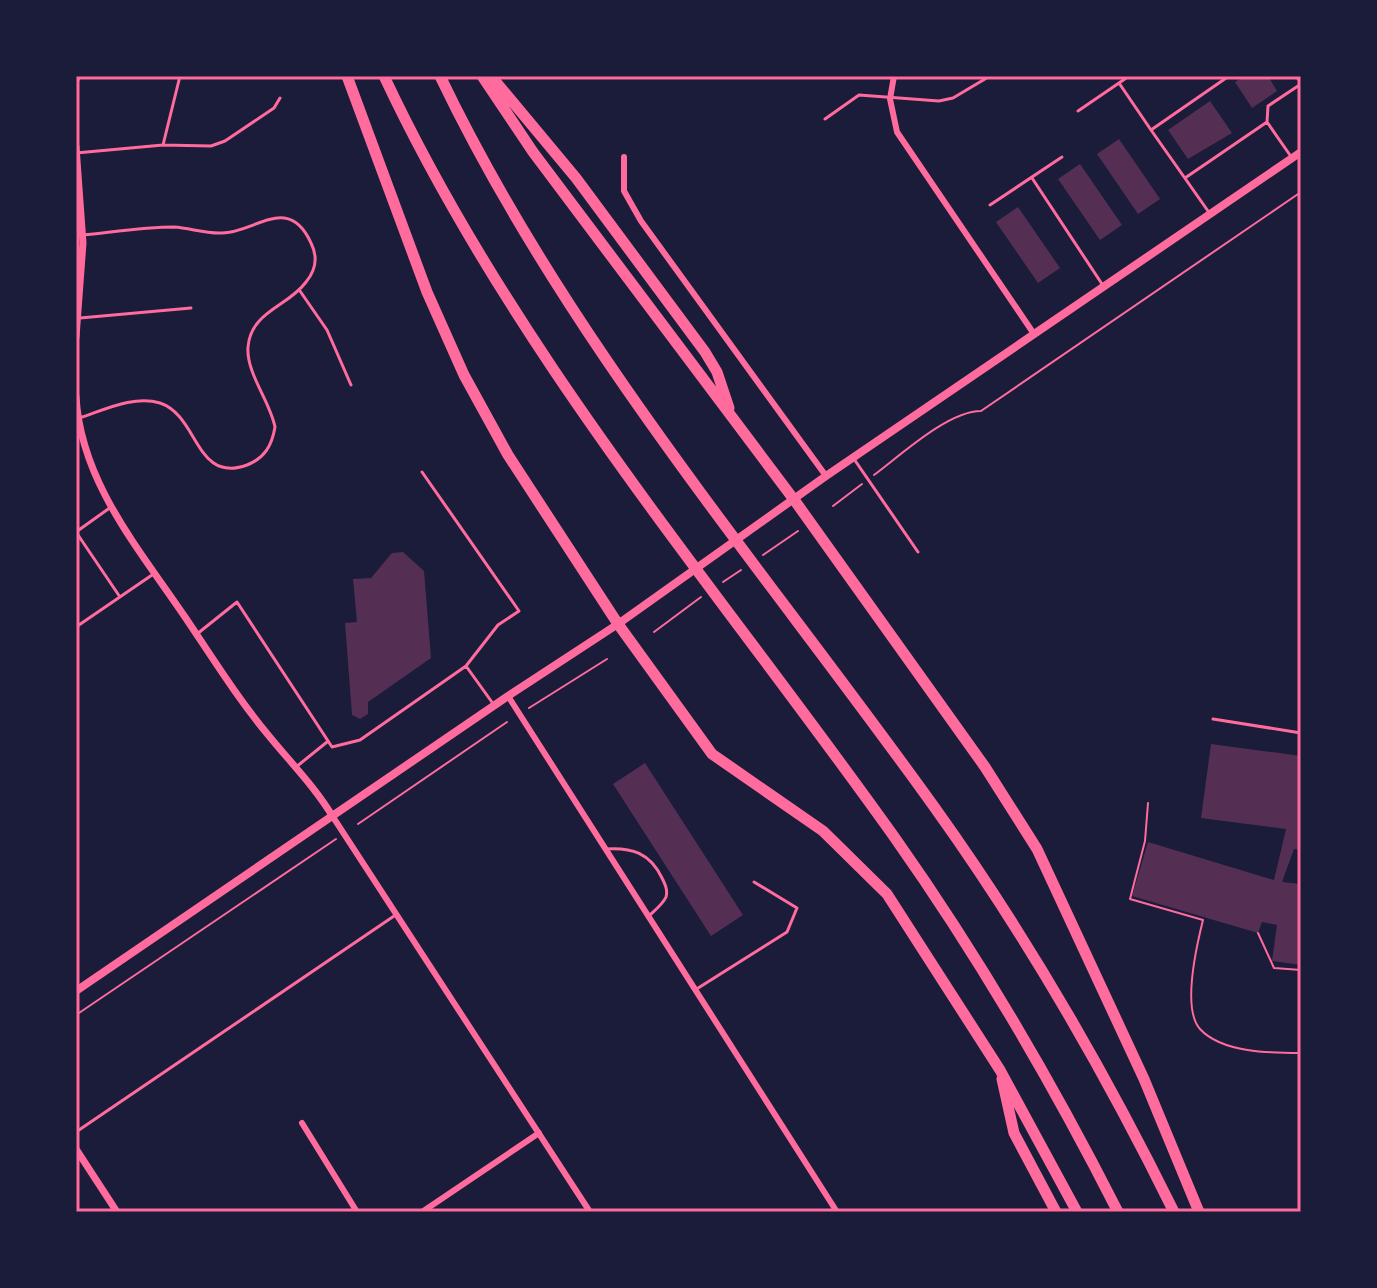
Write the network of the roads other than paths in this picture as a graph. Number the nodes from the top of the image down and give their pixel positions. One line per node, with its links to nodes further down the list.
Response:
1 (180, 76): 20 (lane)
2 (347, 76): 53 (highway)
3 (384, 76): 82 (highway)
4 (440, 76): 83 (highway)
5 (482, 76): 41 (highway)
6 (491, 76): 41 (highway)
7 (894, 76): 15 (street)
8 (990, 76): 15 (lane)
9 (1129, 76): 12 (lane)
10 (1229, 76): 19 (lane)
11 (1296, 76): 13 (lane)
12 (1119, 83): 16 (lane); 19 (lane)
13 (1301, 83): 18 (lane)
14 (280, 98): 20 (lane)
15 (890, 99): 17 (lane); 37 (street)
16 (1078, 111)
17 (825, 119)
18 (1267, 122): 26 (lane); 28 (lane)
19 (1151, 130): 28 (lane)
20 (163, 145): 23 (lane)
21 (76, 147): 23 (street)
22 (1301, 152): 26 (main road)
23 (76, 153): 31 (street)
24 (624, 157): 46 (street)
25 (1062, 157): 27 (lane)
26 (1292, 158): 30 (main road)
27 (1032, 178): 29 (lane); 32 (lane)
28 (1185, 178): 30 (lane)
29 (990, 205)
30 (1210, 214): 32 (main road)
31 (80, 230): 33 (lane); 34 (street)
32 (1104, 287): 37 (main road)
33 (300, 290): 39 (lane); 42 (lane)
34 (78, 301): 36 (street)
35 (191, 308): 36 (lane)
36 (78, 318): 38 (street)
37 (1034, 334): 44 (main road)
38 (76, 337)
39 (351, 385)
40 (76, 397): 42 (street)
41 (731, 416): 47 (highway)
42 (77, 418): 43 (street)
43 (80, 450): 48 (street)
44 (853, 458): 46 (main road); 50 (lane)
45 (422, 472): 56 (lane)
46 (826, 476): 47 (main road)
47 (795, 501): 53 (main road); 84 (highway)
48 (111, 507): 49 (lane); 51 (street)
49 (76, 532): 52 (lane)
50 (918, 552)
51 (155, 573): 52 (lane); 55 (street)
52 (120, 597): 54 (lane)
53 (618, 624): 57 (main road); 70 (highway)
54 (76, 627)
55 (197, 634): 61 (lane); 62 (street)
56 (466, 666): 58 (lane); 61 (lane)
57 (508, 696): 58 (main road); 64 (street)
58 (494, 705): 63 (main road)
59 (1213, 719): 60 (lane)
60 (1301, 733)
61 (328, 741): 62 (lane)
62 (296, 767): 63 (street)
63 (333, 817): 66 (street); 69 (main road)
64 (605, 849): 67 (street); 67 (lane)
65 (754, 882): 68 (lane)
66 (397, 914): 72 (lane); 73 (street)
67 (649, 917): 68 (street)
68 (695, 990): 79 (street)
69 (76, 991)
70 (1000, 1070): 80 (highway); 81 (highway)
71 (302, 1123): 76 (street)
72 (76, 1132)
73 (539, 1133): 77 (street); 78 (street)
74 (76, 1149): 75 (street)
75 (117, 1212)
76 (357, 1212)
77 (422, 1212)
78 (590, 1212)
79 (837, 1212)
80 (1056, 1212)
81 (1077, 1212)
82 (1118, 1212)
83 (1174, 1212)
84 (1199, 1212)

